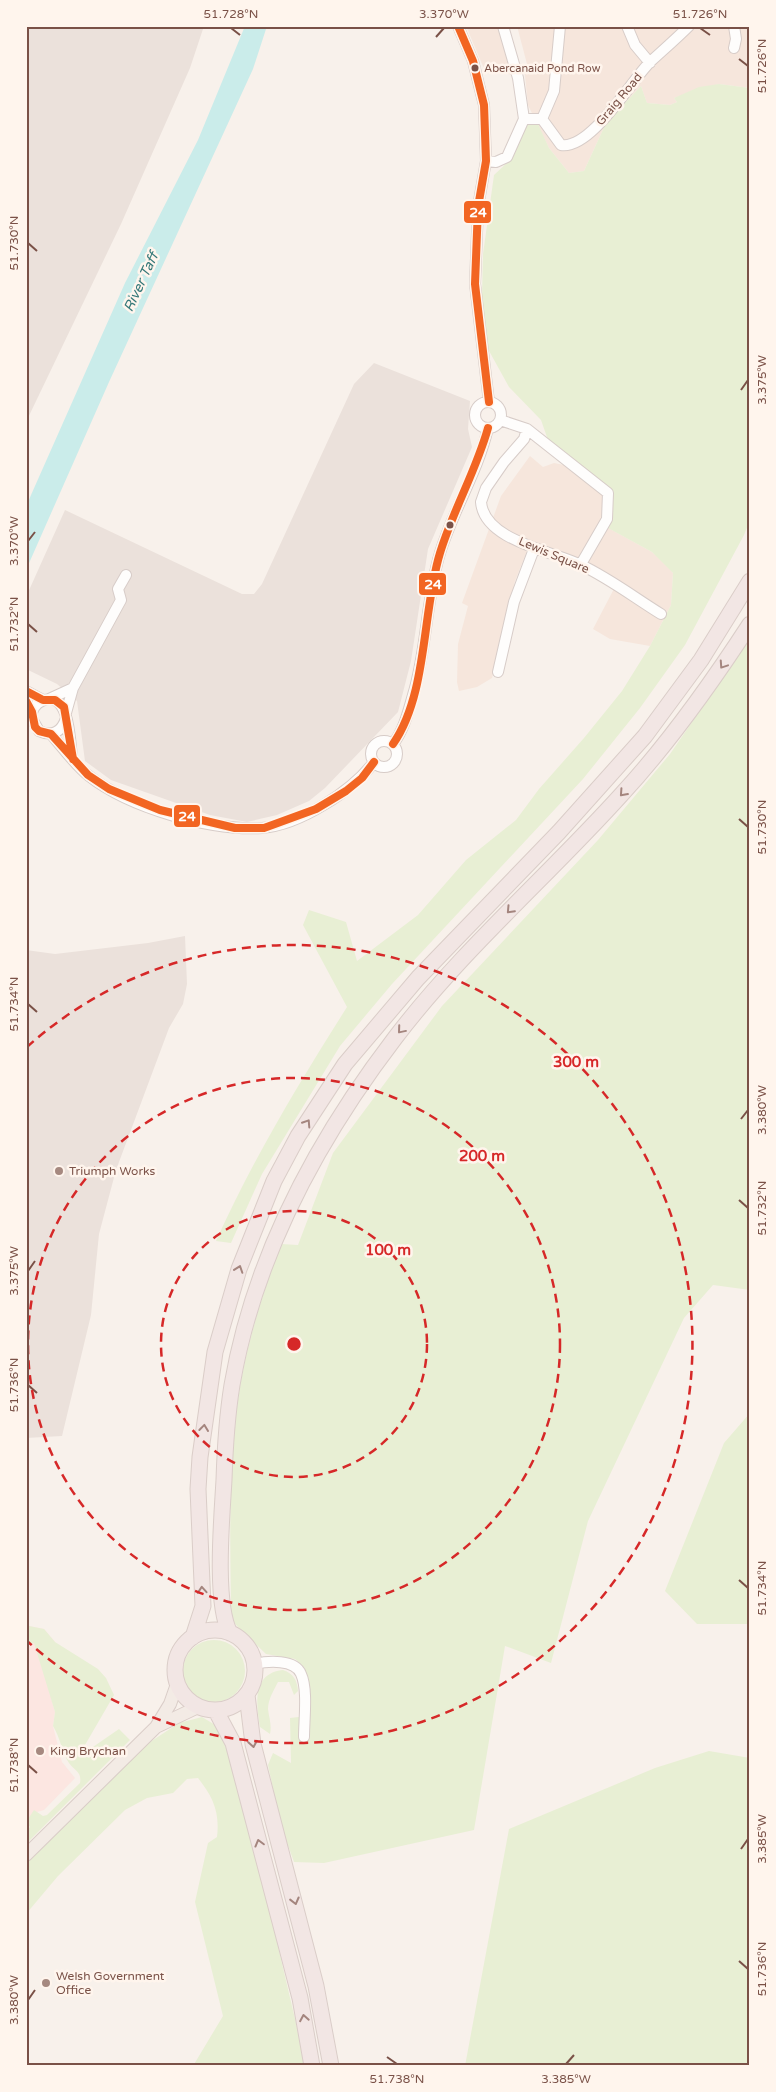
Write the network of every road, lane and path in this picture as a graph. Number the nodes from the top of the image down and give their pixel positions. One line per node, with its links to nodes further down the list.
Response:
1 (458, 26): 11 (street)
2 (503, 26): 9 (street)
3 (560, 26): 10 (street)
4 (627, 26): 8 (street)
5 (689, 26): 8 (street, Graig Road)
6 (734, 26): 7 (street)
7 (734, 48)
8 (650, 63): 10 (street, Graig Road)
9 (524, 119): 10 (street); 11 (street)
10 (542, 119)
11 (486, 161): 12 (street)
12 (489, 402): 13 (street); 14 (street)
13 (500, 420): 14 (street); 15 (street)
14 (488, 428): 30 (street)
15 (527, 429): 16 (street, Lewis Square); 17 (street)
16 (534, 549): 17 (street, Lewis Square); 22 (street)
17 (581, 564): 20 (street, Lewis Square)
18 (126, 575): 23 (street)
19 (750, 581): 34 (highway, one-way to 19)
20 (661, 614)
21 (750, 624): 33 (highway, one-way to 33)
22 (498, 672)
23 (73, 688): 25 (street); 28 (street)
24 (26, 691): 25 (street)
25 (46, 699): 27 (street); 28 (street)
26 (26, 701): 27 (street)
27 (32, 712): 29 (street)
28 (66, 716): 29 (street); 31 (street)
29 (51, 734): 31 (street)
30 (392, 744): 32 (street); 32 (street)
31 (72, 759): 32 (street)
32 (374, 762)
33 (230, 1633): 34 (highway); 35 (highway)
34 (192, 1637): 36 (highway)
35 (255, 1664): 37 (highway); 41 (street)
36 (177, 1684): 38 (highway); 40 (main road)
37 (247, 1695): 39 (highway); 44 (highway, one-way to 44)
38 (198, 1707): 39 (highway); 40 (main road)
39 (216, 1711): 43 (highway, one-way to 39)
40 (156, 1727): 42 (main road)
41 (304, 1737)
42 (26, 1855)
43 (312, 2066)
44 (331, 2066)

